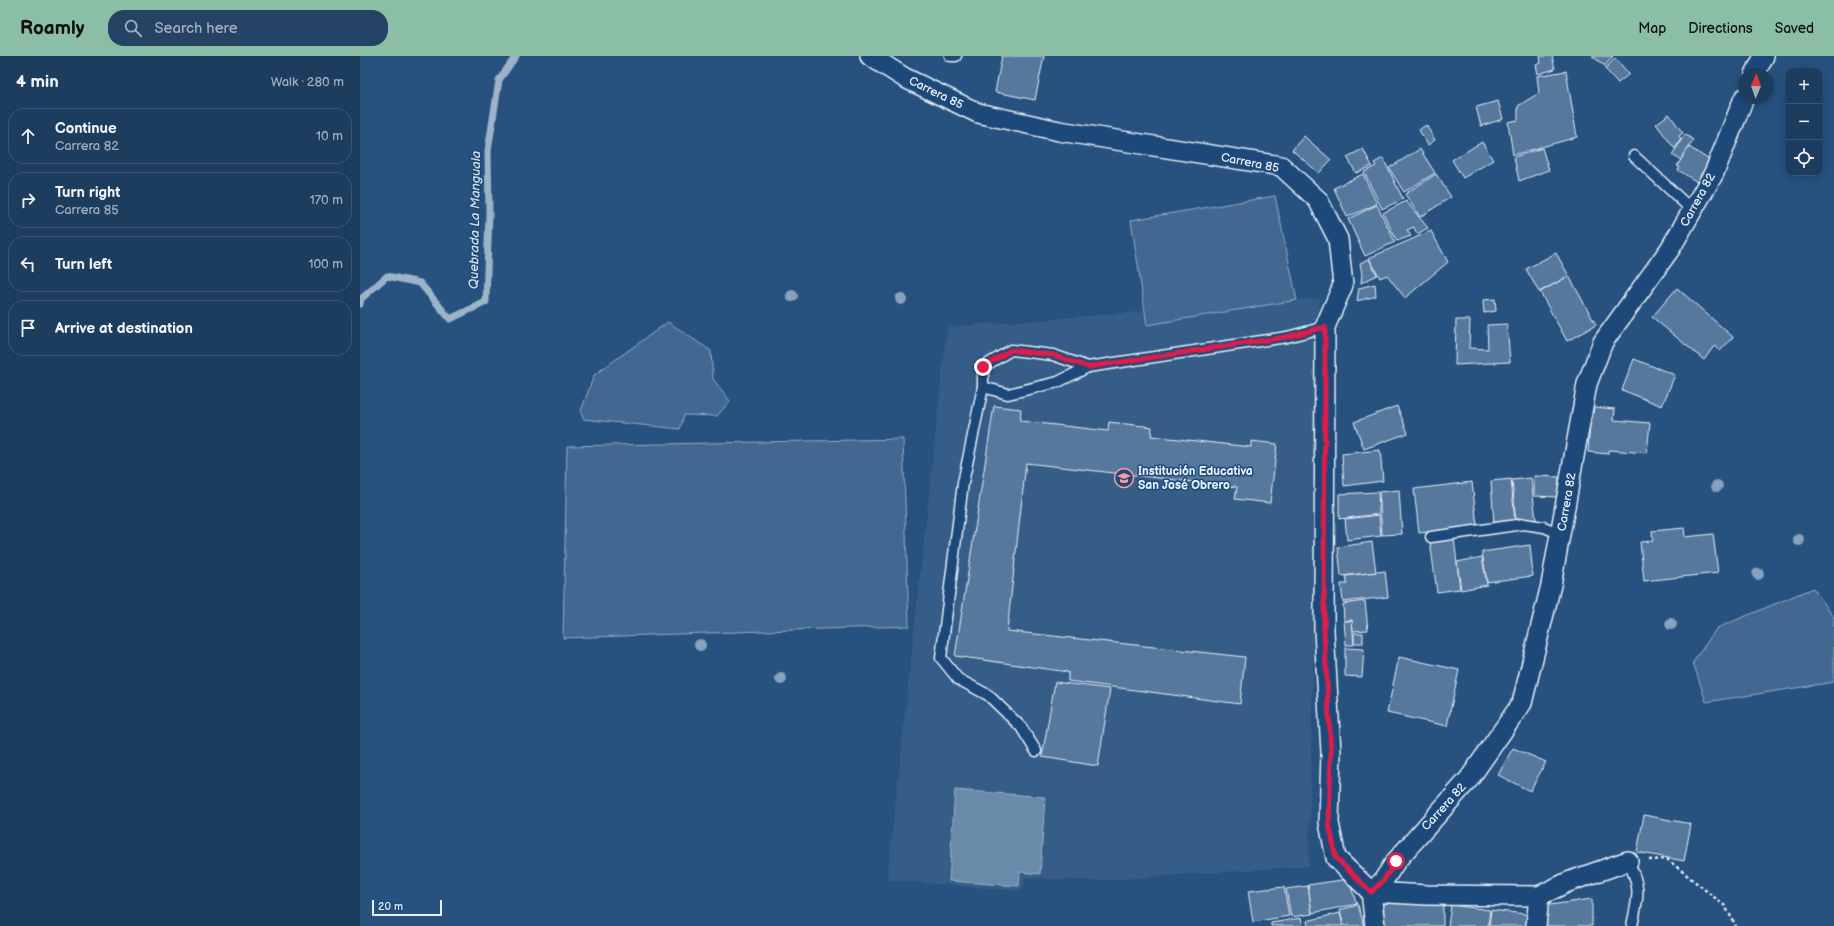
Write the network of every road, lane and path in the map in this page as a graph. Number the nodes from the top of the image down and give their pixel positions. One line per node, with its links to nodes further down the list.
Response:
1 (870, 56): 9 (street, Carrera 85)
2 (950, 56): 3 (lane)
3 (956, 56)
4 (1764, 56): 5 (street)
5 (1758, 68)
6 (1742, 104): 8 (street, Carrera 82)
7 (1634, 156): 8 (lane)
8 (1692, 210): 12 (street, Carrera 82)
9 (1325, 327): 10 (lane); 16 (street, Carrera 85)
10 (1088, 367): 11 (lane); 11 (lane)
11 (983, 387): 14 (lane)
12 (1561, 534): 13 (lane); 16 (street, Carrera 82)
13 (1431, 537)
14 (1036, 751)
15 (1628, 861): 17 (street); 20 (lane); 21 (path)
16 (1371, 892): 17 (street); 18 (street)
17 (1539, 896): 19 (street)
18 (1375, 926)
19 (1536, 926)
20 (1632, 926)
21 (1736, 926)

